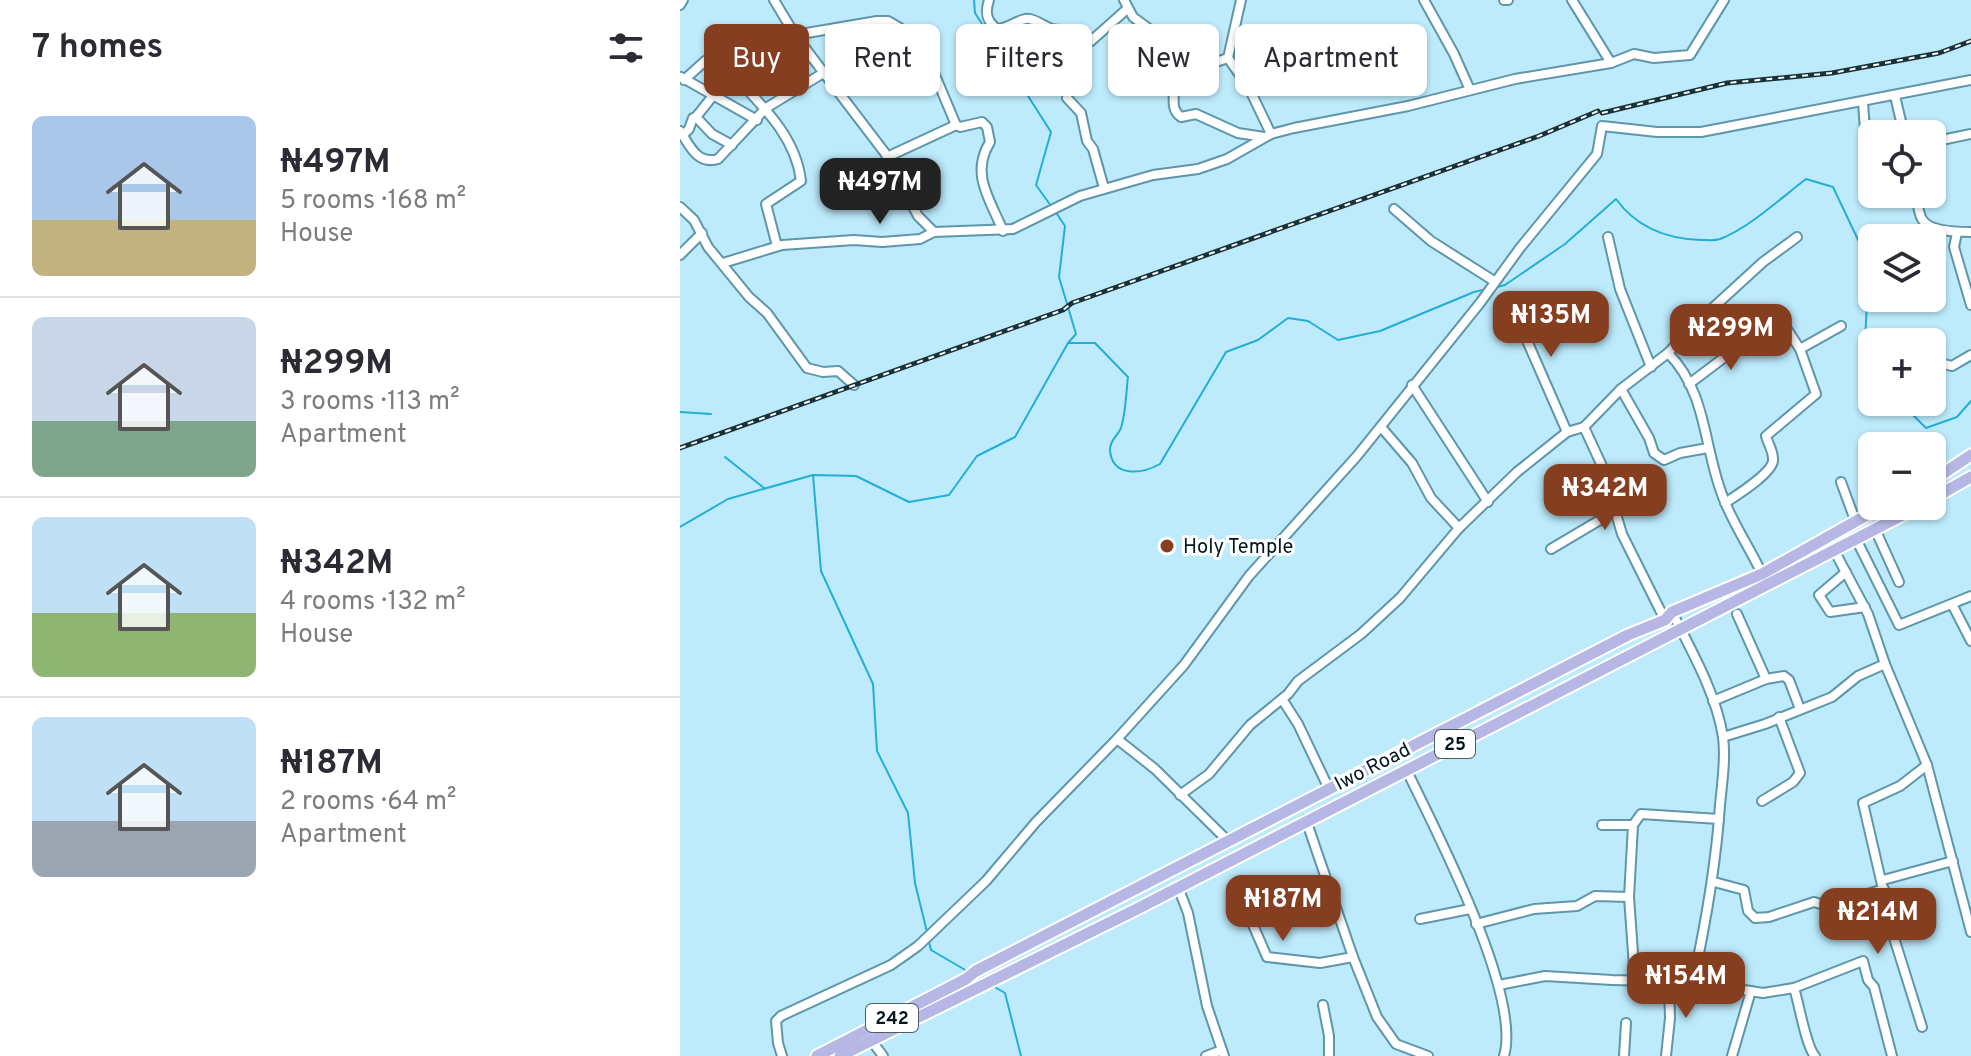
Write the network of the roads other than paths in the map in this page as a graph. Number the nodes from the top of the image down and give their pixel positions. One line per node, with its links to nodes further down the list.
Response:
1 (774, 0): 8 (street)
2 (989, 0): 7 (street)
3 (1241, 0): 12 (street)
4 (1424, 0): 18 (street)
5 (1572, 0): 14 (street)
6 (1724, 0): 14 (street)
7 (1126, 5): 9 (street)
8 (788, 24)
9 (1143, 24)
10 (809, 33): 30 (street)
11 (809, 52): 15 (street)
12 (1228, 58): 13 (street); 33 (street)
13 (1219, 61)
14 (1611, 63): 18 (street)
15 (825, 72): 25 (street)
16 (682, 79): 22 (street); 25 (street)
17 (1971, 80): 21 (street)
18 (1470, 90): 33 (street)
19 (843, 96): 36 (street)
20 (1174, 96): 33 (street)
21 (1895, 96): 24 (street); 29 (street)
22 (712, 97): 26 (street); 27 (street)
23 (1067, 98): 37 (street)
24 (1863, 102): 28 (street); 51 (street)
25 (766, 108): 27 (street); 48 (street)
26 (696, 117): 31 (street); 35 (street)
27 (757, 120): 35 (street)
28 (1864, 120)
29 (1901, 120)
30 (956, 125): 36 (street); 41 (street)
31 (681, 133): 35 (street)
32 (1971, 134): 34 (street)
33 (1268, 136): 37 (street)
34 (1946, 139)
35 (732, 145)
36 (887, 157): 42 (street)
37 (1104, 188): 41 (street)
38 (680, 207): 44 (street)
39 (1919, 208): 45 (street)
40 (1394, 209): 51 (street)
41 (1003, 231): 42 (street)
42 (934, 232): 48 (street)
43 (1971, 232): 45 (street)
44 (702, 233): 49 (street); 50 (street)
45 (1957, 233): 53 (street)
46 (1608, 237): 61 (street)
47 (1797, 237): 58 (street)
48 (777, 246): 50 (street)
49 (680, 255)
50 (723, 263): 63 (street)
51 (1494, 282): 64 (street)
52 (1580, 299): 68 (street)
53 (1971, 305)
54 (1775, 311): 57 (street)
55 (1841, 326): 57 (street)
56 (1754, 335): 62 (street)
57 (1800, 349): 76 (street)
58 (1668, 353): 61 (street); 62 (street)
59 (1971, 355): 60 (street)
60 (1946, 364)
61 (1651, 367): 65 (street)
62 (1689, 384): 69 (street)
63 (854, 385)
64 (1412, 385): 66 (street); 75 (street)
65 (1621, 389): 67 (street); 69 (street)
66 (1381, 427): 81 (street); 103 (street)
67 (1584, 427): 68 (street); 77 (street)
68 (1567, 432): 75 (street)
69 (1708, 448): 76 (street)
70 (1971, 455): 71 (main road)
71 (1946, 472)
72 (1971, 477): 74 (main road)
73 (1841, 482): 79 (street)
74 (1946, 491)
75 (1488, 502): 81 (street)
76 (1725, 503): 87 (street)
77 (1615, 511): 84 (street); 93 (street)
78 (1858, 518): 79 (main road, Iwo Road / 242)
79 (1855, 520): 87 (main road, Iwo Road / 242)
80 (1893, 520): 82 (main road, Iwo Road / 25)
81 (1459, 528): 98 (street)
82 (1875, 529): 83 (main road, Iwo Road / 25); 88 (street)
83 (1856, 539): 85 (main road, Iwo Road / 25); 90 (street)
84 (1551, 549)
85 (1834, 550): 86 (street); 94 (main road, Iwo Road / 25)
86 (1846, 572): 91 (street); 91 (street)
87 (1762, 574): 93 (main road, Iwo Road / 242)
88 (1899, 582)
89 (1971, 596): 90 (street)
90 (1952, 604): 95 (street)
91 (1865, 607): 96 (street)
92 (1737, 614): 97 (street)
93 (1669, 616): 94 (street); 106 (main road, Iwo Road / 242)
94 (1680, 628): 99 (street); 105 (main road, Iwo Road / 25)
95 (1971, 641)
96 (1885, 664): 100 (street); 104 (street)
97 (1766, 679): 99 (street); 100 (street)
98 (1282, 699): 106 (street); 107 (street)
99 (1713, 701): 102 (street)
100 (1800, 709): 101 (street)
101 (1779, 717): 102 (street); 108 (street)
102 (1723, 737): 109 (street)
103 (1117, 739): 107 (street); 137 (street)
104 (1927, 765): 114 (street); 116 (street)
105 (1406, 769): 110 (main road, Iwo Road / 25); 120 (street)
106 (1329, 789): 113 (main road, Iwo Road / 242)
107 (1180, 795): 113 (street)
108 (1762, 801)
109 (1719, 819): 112 (street); 115 (street)
110 (1306, 820): 118 (main road, Iwo Road / 25); 124 (street)
111 (1602, 825): 112 (street)
112 (1633, 825): 119 (street)
113 (1228, 841): 138 (main road, Iwo Road / 242)
114 (1953, 861): 116 (street); 123 (street)
115 (1714, 882): 116 (street); 127 (street)
116 (1884, 885): 133 (street)
117 (1285, 886): 124 (street)
118 (1178, 887): 134 (main road, Iwo Road / 25); 136 (street)
119 (1629, 897): 122 (street); 125 (street)
120 (1470, 909): 121 (street); 122 (street)
121 (1420, 919)
122 (1476, 924): 128 (street)
123 (1971, 932)
124 (1353, 957): 135 (street)
125 (1635, 981): 126 (street); 128 (street)
126 (1669, 981): 127 (street); 147 (street)
127 (1693, 982): 130 (street)
128 (1499, 985): 145 (street)
129 (1794, 988): 130 (street); 149 (street); 150 (street)
130 (1751, 991): 148 (street)
131 (1323, 1005): 142 (street)
132 (1626, 1023): 146 (street)
133 (1922, 1027)
134 (871, 1040): 139 (main road, Iwo Road / 25); 140 (street)
135 (1396, 1044): 143 (street); 144 (street)
136 (1223, 1053): 141 (street)
137 (782, 1056)
138 (817, 1056)
139 (840, 1056)
140 (883, 1056)
141 (1206, 1056)
142 (1329, 1056)
143 (1403, 1056)
144 (1428, 1056)
145 (1504, 1056)
146 (1624, 1056)
147 (1666, 1056)
148 (1732, 1056)
149 (1815, 1056)
150 (1892, 1056)

